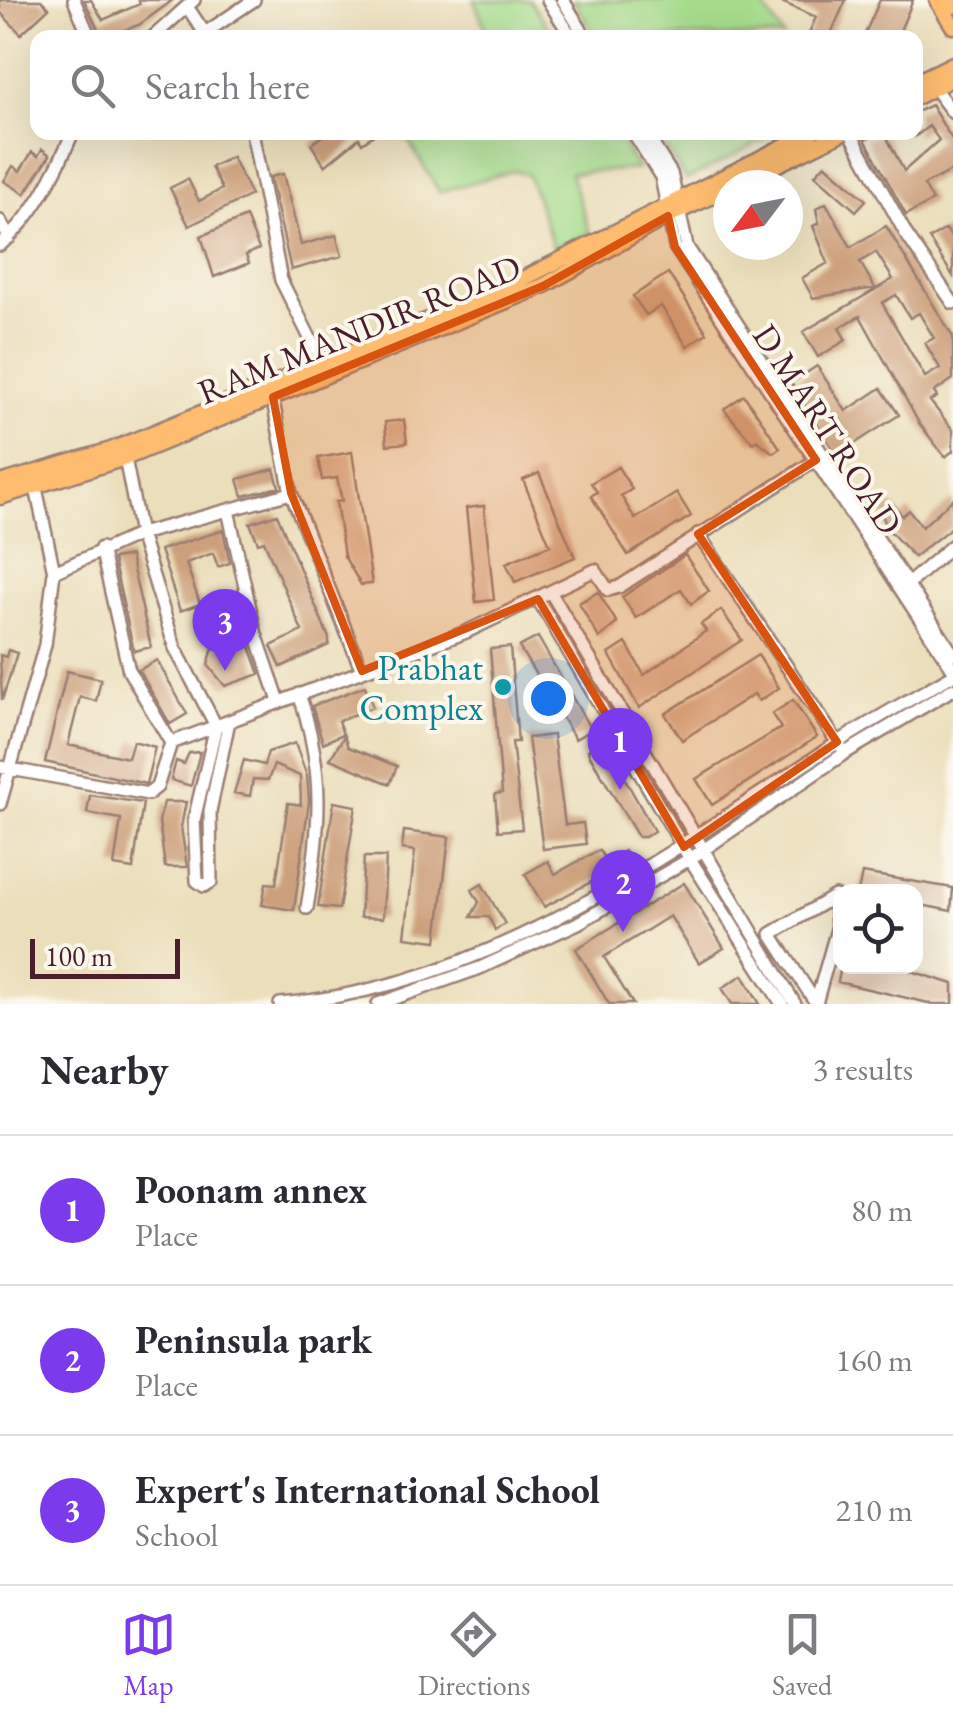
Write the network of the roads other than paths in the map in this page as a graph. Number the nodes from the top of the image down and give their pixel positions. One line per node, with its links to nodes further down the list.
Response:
1 (74, 0): 8 (street)
2 (254, 0): 11 (street)
3 (548, 0): 12 (street)
4 (563, 0): 13 (street)
5 (937, 0): 7 (main road)
6 (191, 4): 9 (street); 10 (street)
7 (953, 26)
8 (87, 30)
9 (161, 30)
10 (203, 30)
11 (214, 30)
12 (567, 30)
13 (581, 30)
14 (953, 64): 16 (main road)
15 (953, 78): 16 (main road)
16 (925, 82): 17 (street)
17 (953, 112)
18 (70, 140): 29 (street)
19 (254, 140): 31 (street)
20 (638, 140): 27 (street)
21 (650, 140): 27 (street)
22 (797, 140): 27 (main road)
23 (830, 140): 25 (main road)
24 (852, 140): 30 (street)
25 (767, 170)
26 (713, 194): 27 (main road)
27 (672, 209): 31 (main road, RAM MANDIR ROAD); 34 (street, D MART ROAD)
28 (0, 221): 29 (street)
29 (4, 241)
30 (953, 303)
31 (326, 368): 32 (main road, RAM MANDIR ROAD)
32 (271, 391): 33 (main road, RAM MANDIR ROAD); 37 (street)
33 (124, 452): 35 (main road); 36 (main road, RAM MANDIR ROAD); 40 (street)
34 (820, 457): 41 (street); 45 (street, D MART ROAD); 50 (street, D MART ROAD)
35 (0, 482)
36 (36, 488): 38 (main road, RAM MANDIR ROAD); 44 (street)
37 (291, 493): 39 (street); 49 (street)
38 (0, 497)
39 (228, 510): 40 (street); 53 (street)
40 (140, 534): 43 (street); 54 (street)
41 (698, 534): 46 (street); 56 (street)
42 (953, 545): 45 (street)
43 (101, 548): 44 (street); 55 (street)
44 (54, 572): 57 (street)
45 (908, 584): 48 (street, D MART ROAD)
46 (552, 593): 47 (street); 59 (street)
47 (538, 599): 49 (street); 60 (street)
48 (953, 654)
49 (362, 671): 52 (street)
50 (953, 672): 56 (street)
51 (953, 689): 56 (street)
52 (299, 694): 53 (street); 64 (street)
53 (280, 702): 54 (street)
54 (222, 723): 55 (street); 61 (street); 62 (street)
55 (170, 743): 57 (street)
56 (841, 748): 59 (street); 63 (street)
57 (5, 768): 58 (street)
58 (0, 804)
59 (695, 839): 60 (street); 63 (street)
60 (684, 847): 63 (street); 66 (street)
61 (211, 852): 62 (street); 62 (street)
62 (195, 855)
63 (696, 856): 67 (street); 68 (street); 73 (street)
64 (307, 908)
65 (779, 946): 65 (street); 67 (street)
66 (492, 948): 68 (street); 69 (street)
67 (764, 956): 74 (street)
68 (498, 960): 70 (street)
69 (426, 972): 70 (street); 71 (street)
70 (432, 986): 72 (street)
71 (280, 1004)
72 (378, 1004)
73 (782, 1004)
74 (795, 1004)

